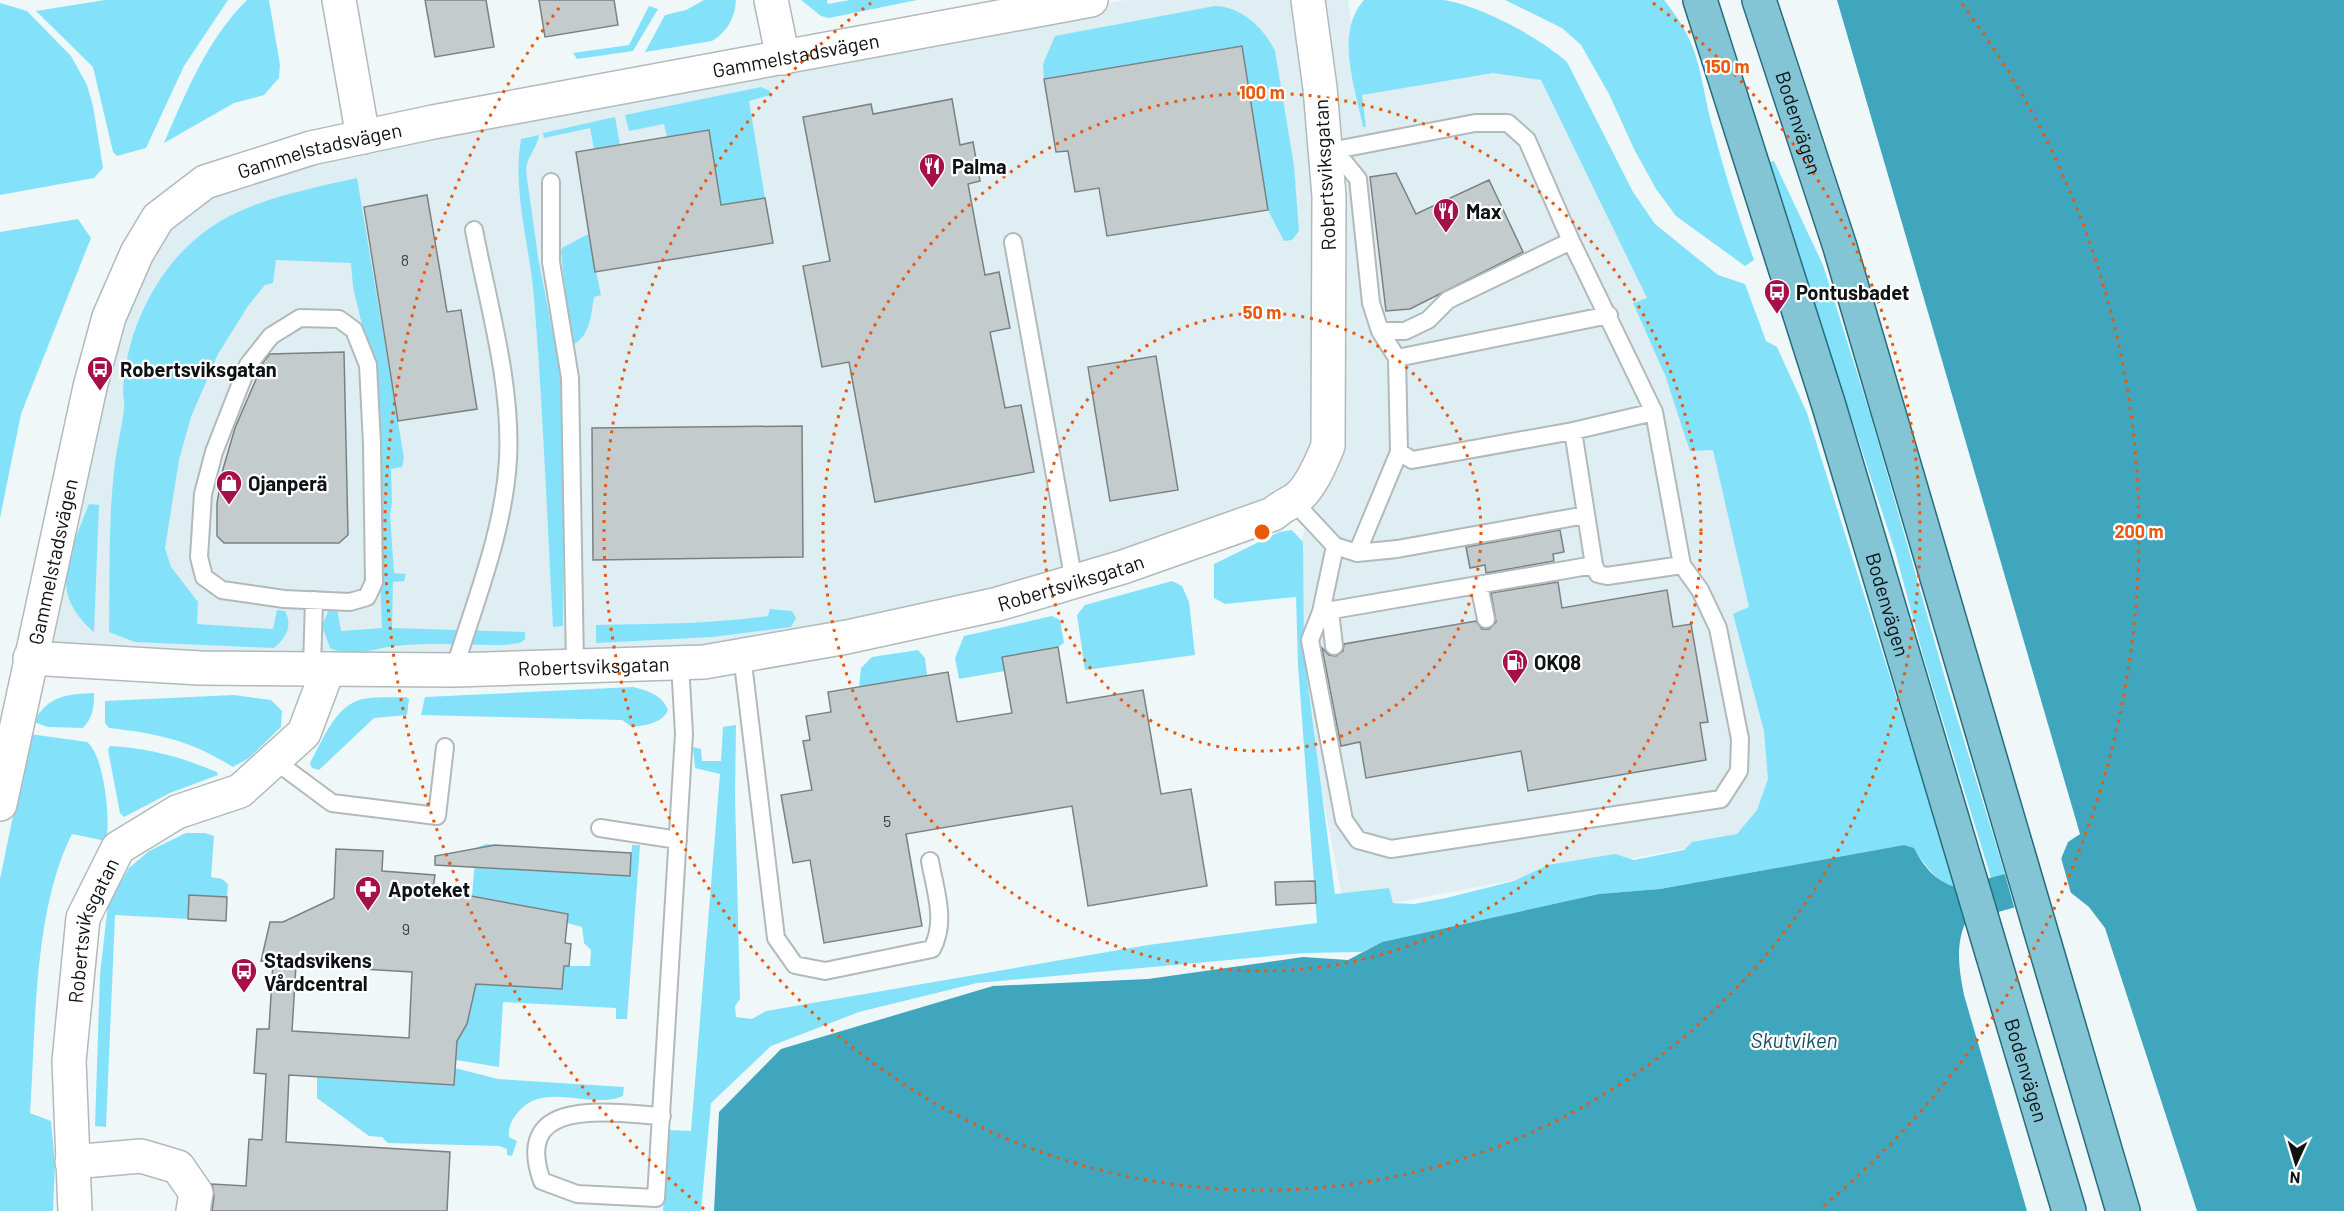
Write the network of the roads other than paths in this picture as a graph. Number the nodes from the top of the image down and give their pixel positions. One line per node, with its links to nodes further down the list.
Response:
1 (339, 0): 8 (street)
2 (771, 0): 7 (street)
3 (1091, 0): 7 (street, Gammelstadsvägen)
4 (1308, 0): 9 (street, Robertsviksgatan)
5 (1700, 0): 48 (main road, Bodenvägen)
6 (1759, 0): 49 (main road, Bodenvägen)
7 (783, 57): 8 (street, Gammelstadsvägen)
8 (363, 137): 33 (street, Gammelstadsvägen)
9 (1325, 152): 12 (lane); 15 (lane); 20 (street, Robertsviksgatan)
10 (550, 182): 35 (lane)
11 (474, 230): 37 (lane)
12 (1571, 241): 14 (lane); 15 (lane)
13 (1013, 242): 26 (lane)
14 (1609, 315): 16 (lane); 17 (lane)
15 (1380, 331): 16 (lane)
16 (1397, 358): 19 (lane)
17 (1654, 412): 18 (lane); 25 (lane)
18 (1573, 430): 19 (lane); 21 (lane)
19 (1399, 452): 23 (lane)
20 (1293, 501): 22 (lane); 26 (street, Robertsviksgatan)
21 (1586, 515): 23 (lane); 24 (lane)
22 (1335, 546): 23 (lane); 29 (lane)
23 (1357, 553)
24 (1594, 565): 25 (lane); 27 (lane)
25 (1682, 565): 29 (lane)
26 (1074, 582): 32 (street, Robertsviksgatan)
27 (1479, 585): 29 (lane); 30 (lane)
28 (314, 600): 28 (lane); 36 (lane)
29 (1326, 611): 31 (lane)
30 (1486, 619)
31 (1334, 646)
32 (742, 656): 34 (street, Robertsviksgatan); 43 (lane)
33 (30, 658): 36 (street, Robertsviksgatan); 40 (street, Gammelstadsvägen)
34 (680, 663): 35 (street, Robertsviksgatan); 42 (lane)
35 (574, 665): 37 (street, Robertsviksgatan)
36 (320, 668): 37 (street, Robertsviksgatan); 39 (street, Robertsviksgatan)
37 (454, 670)
38 (445, 747): 39 (lane)
39 (274, 760): 45 (street, Robertsviksgatan)
40 (0, 804)
41 (600, 828): 42 (lane)
42 (678, 840): 44 (lane)
43 (930, 861)
44 (662, 1116): 44 (lane)
45 (72, 1162): 46 (street, Robertsviksgatan); 47 (street)
46 (75, 1211)
47 (193, 1211)
48 (2069, 1211)
49 (2123, 1211)

